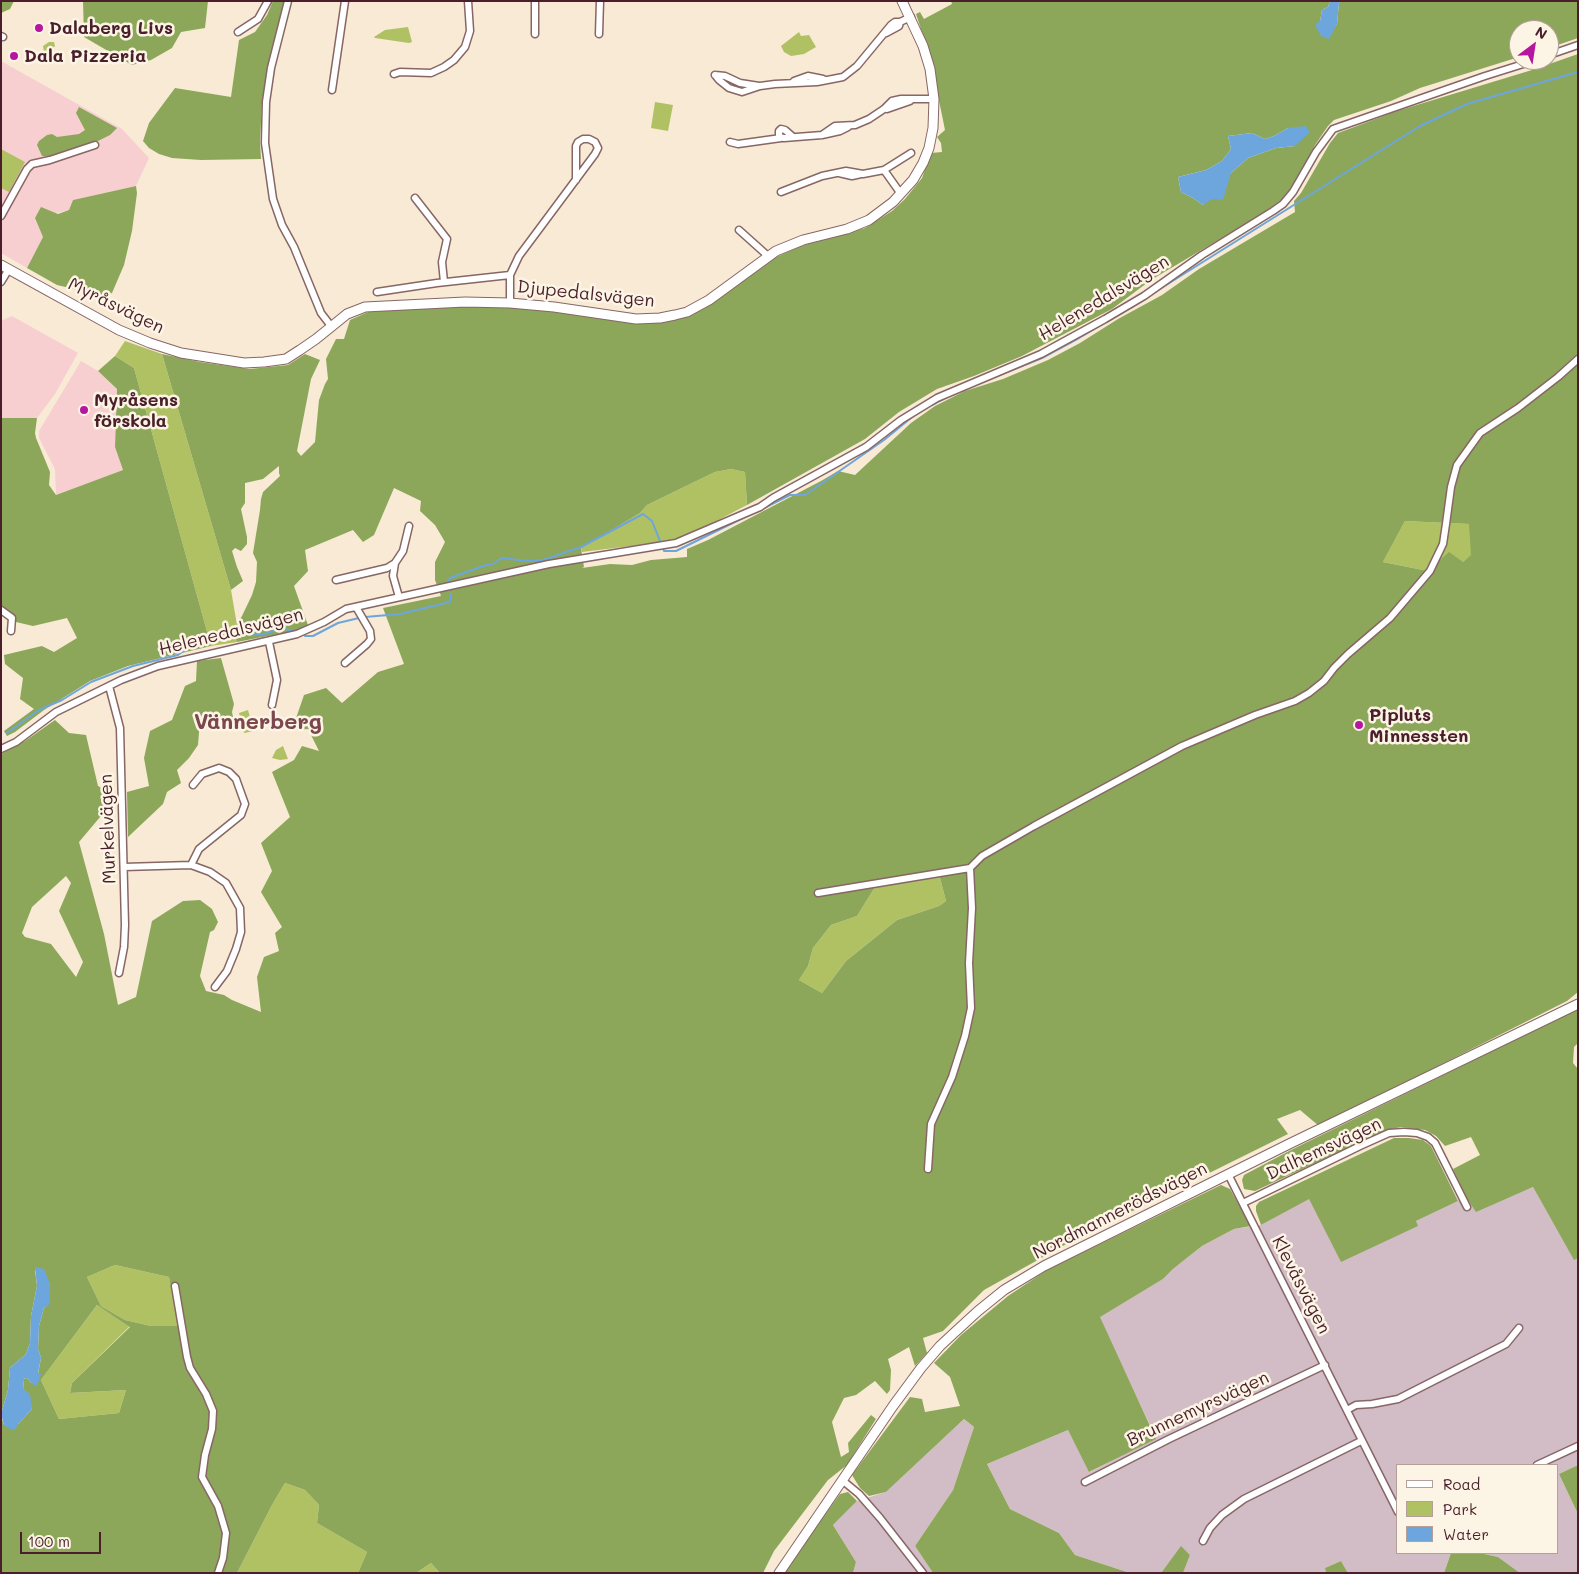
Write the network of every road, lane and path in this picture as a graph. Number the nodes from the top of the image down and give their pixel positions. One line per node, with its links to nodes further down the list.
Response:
1 (268, 1): 9 (street)
2 (288, 1): 38 (street)
3 (345, 1): 18 (street)
4 (468, 1): 15 (street)
5 (535, 1): 10 (street)
6 (600, 1): 11 (street)
7 (902, 1): 8 (street, Djupedalsvägen)
8 (911, 17): 17 (street); 20 (street, Djupedalsvägen)
9 (238, 32)
10 (534, 34)
11 (599, 34)
12 (1578, 45): 13 (street)
13 (1559, 52)
14 (1509, 69): 43 (street, Helenedalsvägen)
15 (394, 74)
16 (740, 83): 17 (street); 19 (street); 19 (street)
17 (760, 86): 19 (street)
18 (332, 90)
19 (738, 92)
20 (934, 99): 21 (street); 27 (street, Djupedalsvägen)
21 (730, 142)
22 (96, 145): 29 (street)
23 (911, 153): 24 (street)
24 (884, 170): 26 (street); 27 (street)
25 (576, 180): 25 (street); 33 (street)
26 (781, 192)
27 (901, 194): 31 (street, Djupedalsvägen)
28 (415, 198): 35 (street)
29 (1, 216)
30 (739, 230): 31 (street)
31 (768, 256): 37 (street, Djupedalsvägen)
32 (5, 267): 34 (street); 38 (street, Myråsvägen)
33 (510, 275): 35 (street); 37 (street)
34 (1, 282)
35 (444, 282): 36 (street)
36 (377, 292)
37 (510, 303): 38 (street, Djupedalsvägen)
38 (331, 326)
39 (1578, 359): 55 (street)
40 (409, 526): 41 (street)
41 (395, 564): 42 (street); 43 (street)
42 (336, 580)
43 (399, 597): 44 (street, Helenedalsvägen)
44 (356, 607): 47 (street, Helenedalsvägen); 48 (street)
45 (1, 610): 46 (street)
46 (11, 631)
47 (269, 642): 49 (street, Helenedalsvägen); 50 (street)
48 (345, 663)
49 (108, 686): 51 (street, Helenedalsvägen); 54 (street, Murkelvägen)
50 (272, 705)
51 (1, 749)
52 (193, 785): 53 (street)
53 (191, 865): 54 (street); 58 (street)
54 (124, 867): 57 (street, Murkelvägen)
55 (970, 868): 56 (street); 60 (street)
56 (818, 893)
57 (119, 972)
58 (215, 987)
59 (1578, 1004): 61 (street, Nordmannerödsvägen)
60 (928, 1169)
61 (1228, 1174): 62 (street, Klevåsvägen); 71 (street, Nordmannerödsvägen)
62 (1244, 1204): 63 (street, Dalhemsvägen); 66 (street, Klevåsvägen)
63 (1467, 1207)
64 (175, 1286): 75 (street)
65 (1519, 1328): 67 (street)
66 (1325, 1365): 67 (street, Klevåsvägen); 72 (street, Brunnemyrsvägen)
67 (1347, 1410): 68 (street, Klevåsvägen)
68 (1361, 1441): 73 (street, Klevåsvägen); 74 (street)
69 (1578, 1446): 70 (street)
70 (1540, 1464)
71 (842, 1480): 76 (street, Nordmannerödsvägen); 77 (street)
72 (1085, 1482)
73 (1396, 1508)
74 (1203, 1541)
75 (218, 1573)
76 (779, 1573)
77 (923, 1573)

